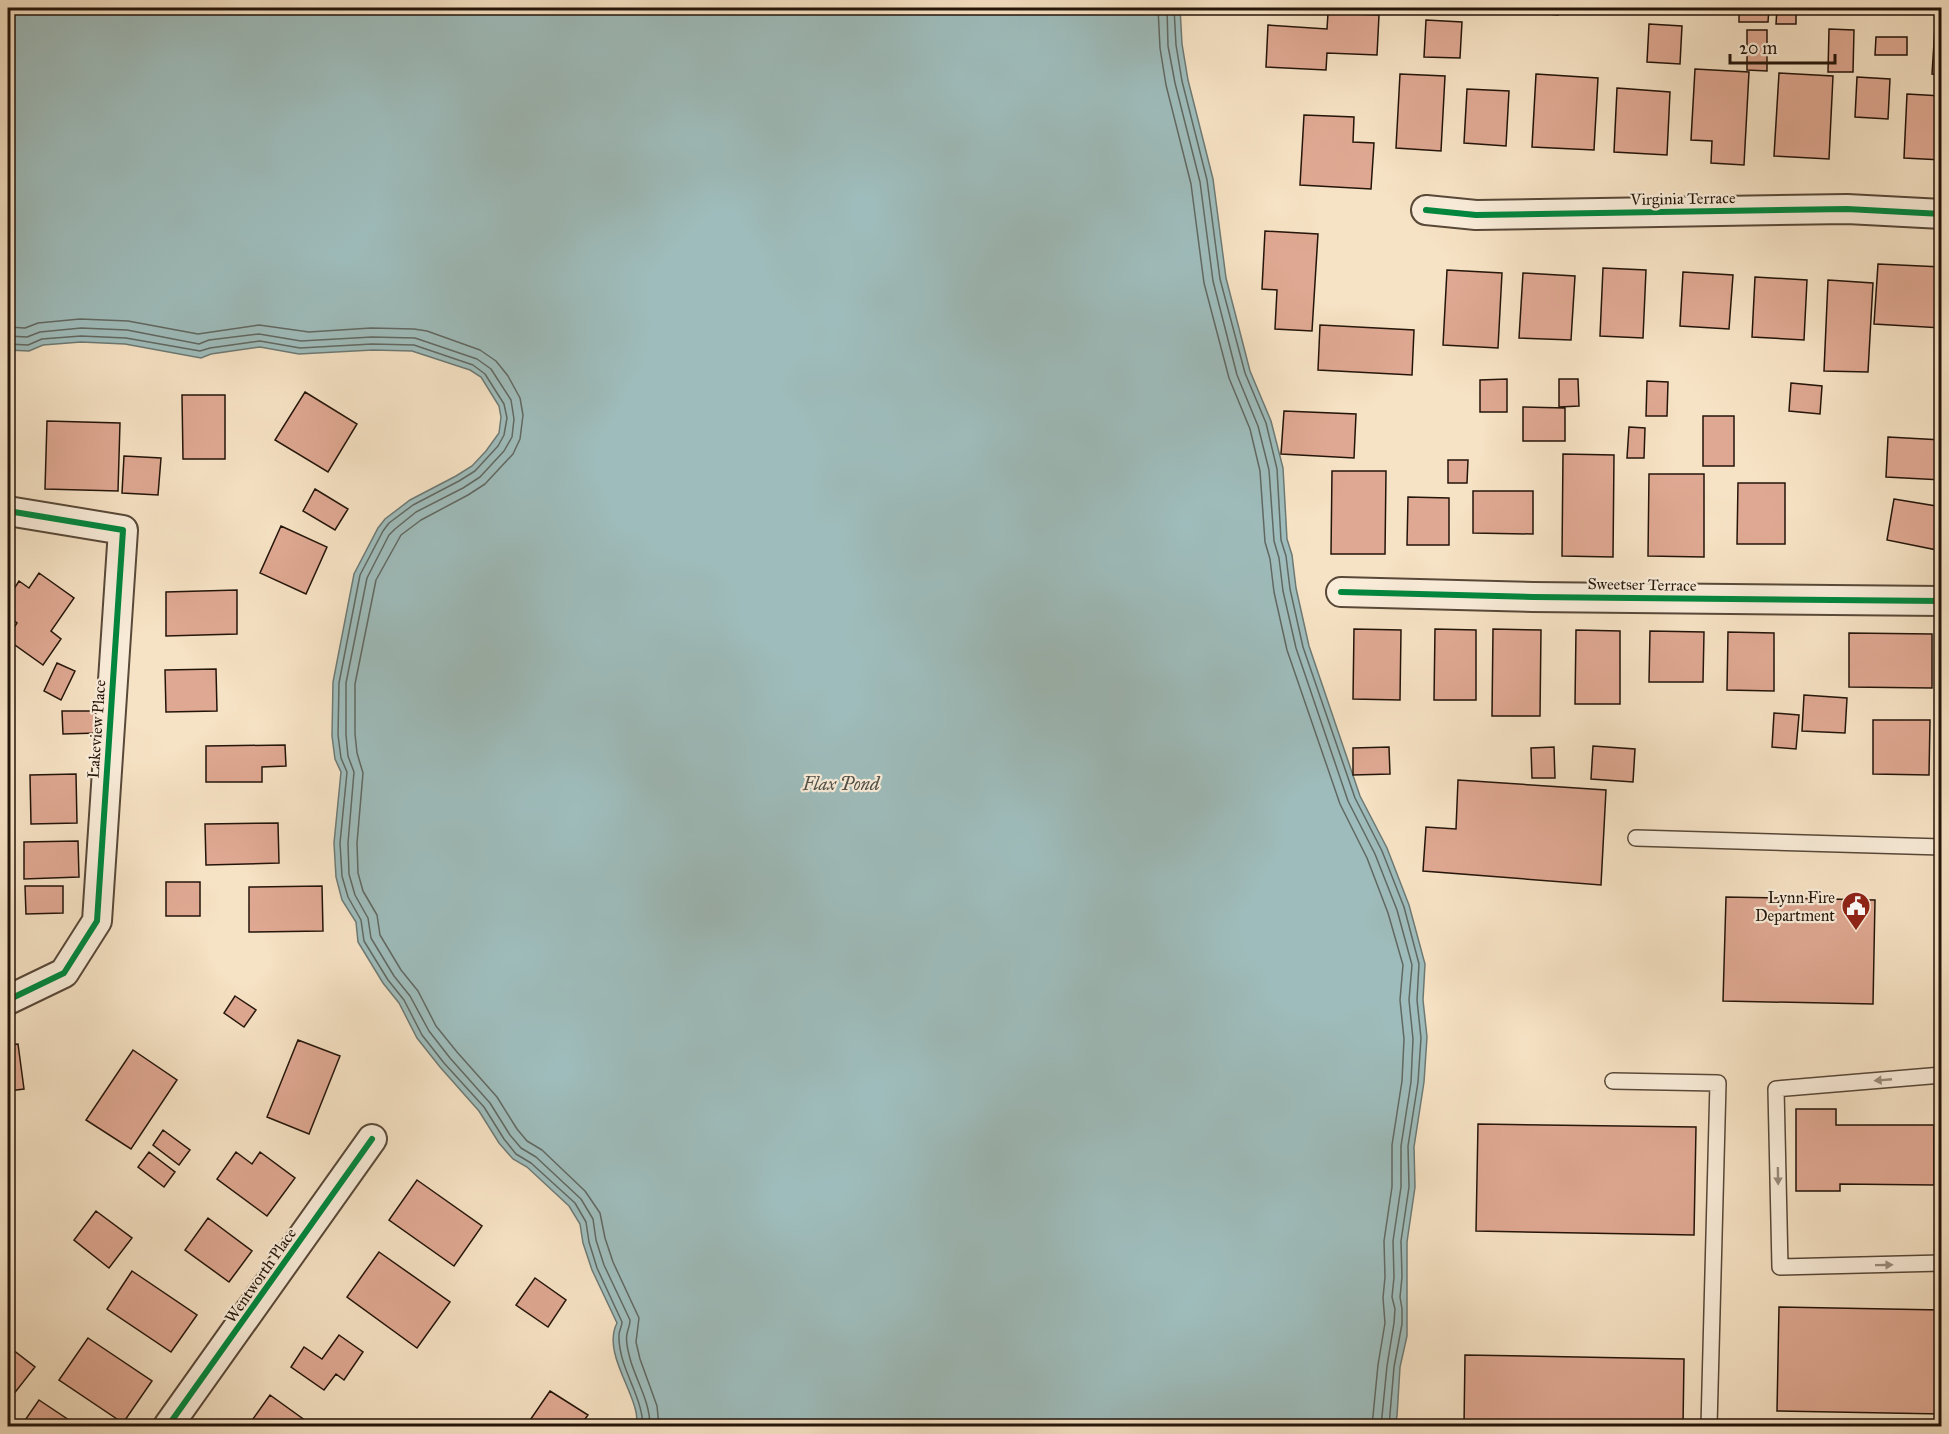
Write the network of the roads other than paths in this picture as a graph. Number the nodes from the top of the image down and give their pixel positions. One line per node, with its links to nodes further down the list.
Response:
1 (1426, 210): 2 (street, Virginia Terrace)
2 (1941, 214)
3 (8, 511): 8 (street, Lakeview Place)
4 (1341, 592): 5 (street, Sweetser Terrace)
5 (1941, 601)
6 (1636, 838): 7 (lane)
7 (1941, 847)
8 (8, 1000)
9 (1941, 1075): 12 (lane, one-way to 12)
10 (1613, 1081): 14 (lane)
11 (372, 1139): 13 (street, Wentworth Place)
12 (1941, 1263)
13 (174, 1424)
14 (1709, 1426)

